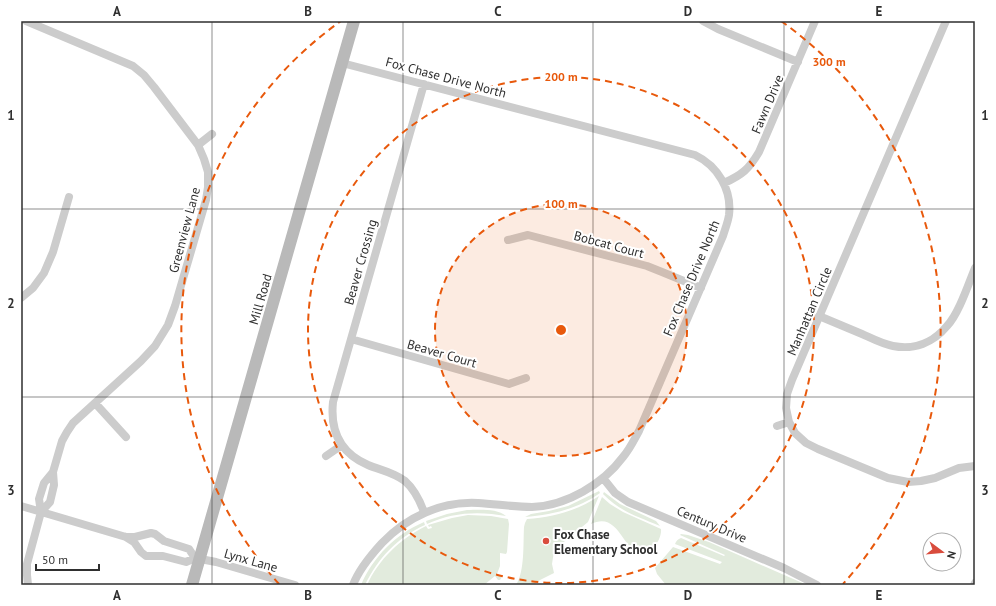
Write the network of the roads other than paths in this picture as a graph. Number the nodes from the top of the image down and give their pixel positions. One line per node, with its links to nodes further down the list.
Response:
1 (26, 21): 10 (street, Greenview Lane)
2 (354, 21): 6 (street, Mill Road)
3 (704, 21): 7 (street)
4 (815, 21): 7 (street, Fawn Drive)
5 (946, 21): 17 (street, Manhattan Circle)
6 (342, 62): 8 (street, Fox Chase Drive North); 32 (street, Mill Road)
7 (798, 62): 11 (street, Fawn Drive)
8 (424, 84): 11 (street, Fox Chase Drive North); 18 (street, Beaver Crossing)
9 (212, 134): 10 (street)
10 (198, 146): 20 (street, Greenview Lane)
11 (724, 183): 15 (street, Fox Chase Drive North)
12 (69, 197): 16 (street)
13 (508, 240): 15 (street, Bobcat Court)
14 (975, 268): 17 (street)
15 (700, 288): 27 (street, Fox Chase Drive North)
16 (21, 298)
17 (819, 316): 21 (street, Manhattan Circle)
18 (351, 339): 19 (street, Beaver Court); 24 (street, Beaver Crossing)
19 (526, 378)
20 (95, 403): 23 (street); 29 (street, Greenview Lane)
21 (789, 422): 22 (street); 26 (street, Manhattan Circle)
22 (777, 426)
23 (126, 437)
24 (342, 445): 25 (street); 30 (street, Beaver Crossing)
25 (326, 456)
26 (975, 466)
27 (603, 478): 30 (street, Fox Chase Drive North); 37 (street, Century Drive)
28 (21, 506): 29 (street)
29 (41, 512): 31 (street); 33 (street, Greenview Lane)
30 (424, 512): 36 (street, Fox Chase Drive North)
31 (126, 537): 32 (street); 32 (street)
32 (198, 558): 34 (street, Mill Road); 35 (street, Lynx Lane)
33 (28, 585)
34 (192, 585)
35 (295, 585)
36 (353, 585)
37 (817, 585)

